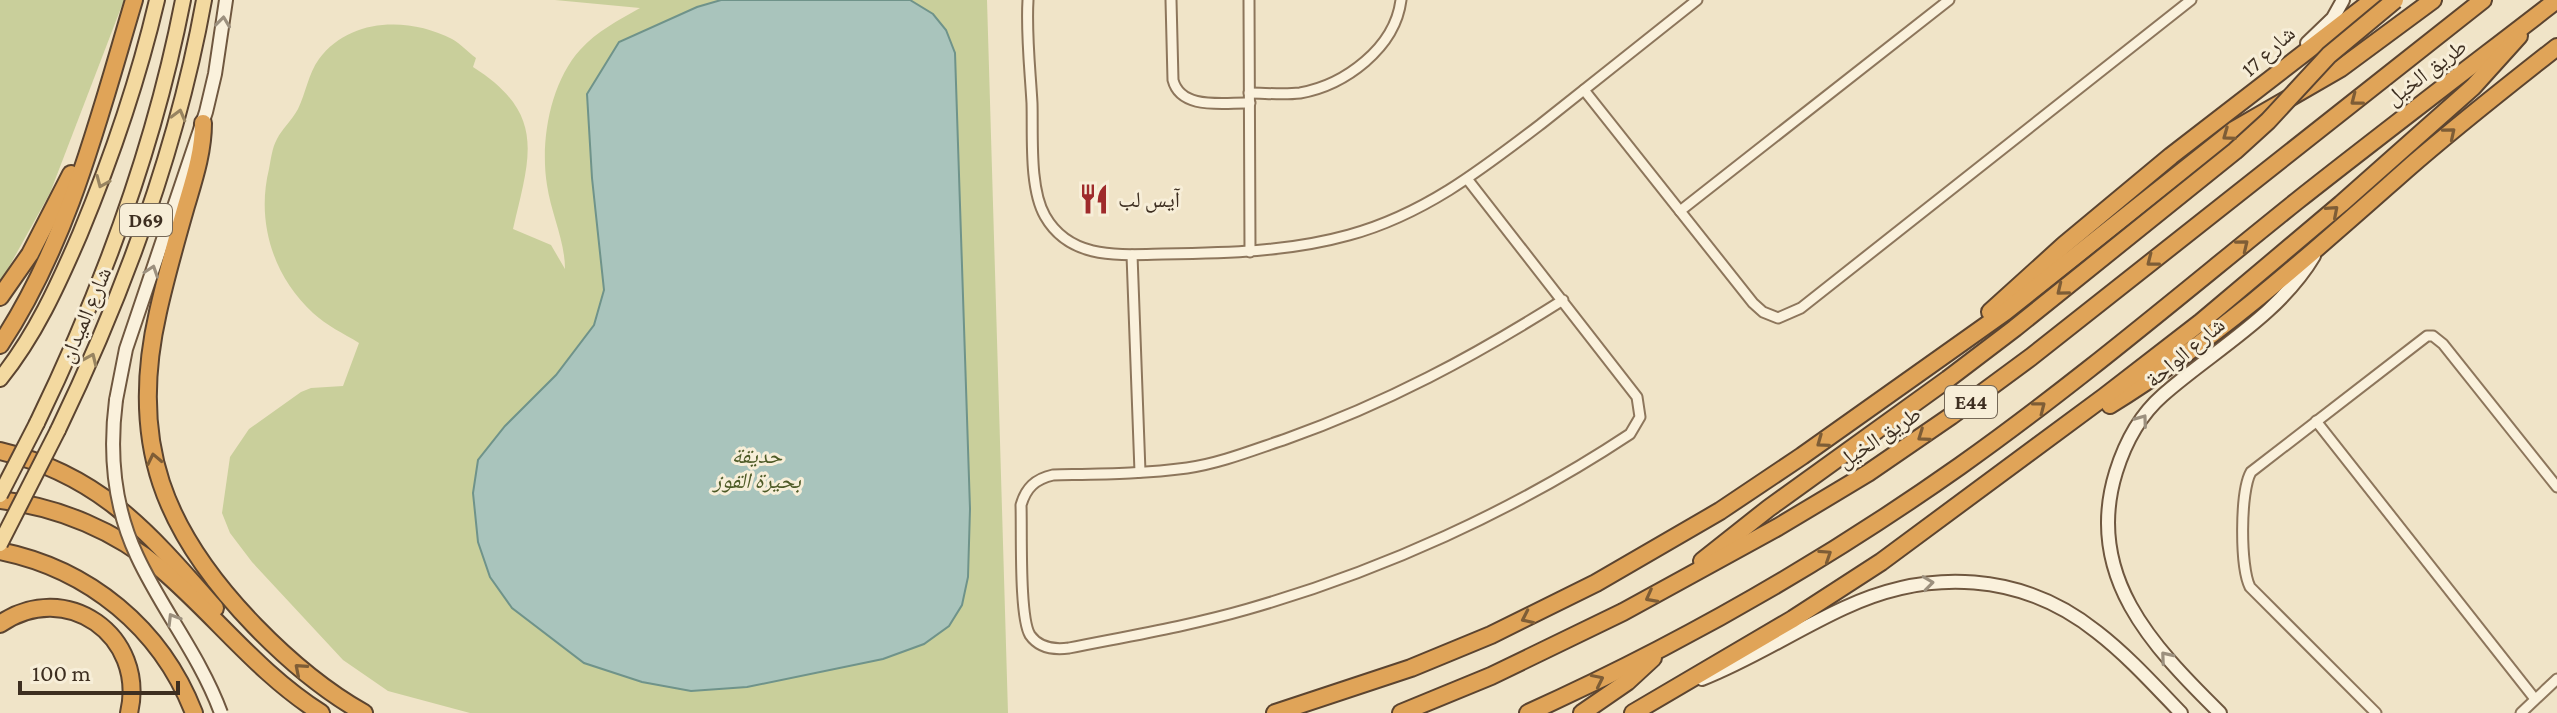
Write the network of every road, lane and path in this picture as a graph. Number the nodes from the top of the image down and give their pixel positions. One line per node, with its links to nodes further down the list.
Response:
1 (134, 0): 24 (highway)
2 (157, 0): 35 (main road, one-way to 35)
3 (183, 0): 41 (main road, شارع الميدان / D69, bridge)
4 (204, 0): 42 (main road, شارع الميدان / D69, one-way to 4, bridge)
5 (226, 0): 25 (street, one-way to 5)
6 (1028, 0): 30 (street)
7 (1171, 0): 23 (street)
8 (1249, 0): 23 (street)
9 (1401, 0): 23 (street)
10 (1697, 0): 21 (street)
11 (1949, 0): 27 (street)
12 (2191, 0): 27 (street)
13 (2343, 0): 22 (street, 17 شارع)
14 (2373, 0): 22 (highway)
15 (2395, 0): 44 (highway, one-way to 44, bridge)
16 (2433, 0): 34 (highway, one-way to 34)
17 (2483, 0): 44 (highway, طريق الخيل / E44, one-way to 44)
18 (2557, 0): 19 (highway, طريق الخيل / E44)
19 (2529, 22): 37 (highway, one-way to 19); 46 (highway, طريق الخيل / E44, one-way to 19)
20 (2557, 47): 28 (highway, one-way to 20)
21 (1584, 90): 26 (street); 27 (street)
22 (2249, 95): 34 (highway)
23 (1250, 98): 29 (street)
24 (98, 119): 31 (highway); 33 (highway)
25 (203, 123): 53 (street, one-way to 25, bridge); 55 (highway, one-way to 25)
26 (1468, 180): 29 (street); 32 (street)
27 (1680, 211)
28 (2320, 245): 37 (highway); 62 (street, شارع الواحة, one-way to 28)
29 (1250, 252): 30 (street)
30 (1132, 255): 39 (street)
31 (0, 297)
32 (1563, 300): 39 (street); 39 (street)
33 (1, 344)
34 (1954, 348): 56 (highway, one-way to 56)
35 (0, 379)
36 (2316, 421): 40 (street); 50 (street); 63 (street)
37 (2055, 434): 49 (highway)
38 (0, 451): 47 (highway)
39 (1140, 472)
40 (2557, 487)
41 (0, 497): 47 (highway)
42 (0, 544)
43 (0, 551): 52 (highway)
44 (1678, 583): 57 (highway, طريق الخيل / E44, one-way to 57)
45 (0, 624): 51 (highway)
46 (1665, 645): 58 (highway, طريق الخيل / E44, one-way to 46); 59 (highway)
47 (276, 679): 54 (highway)
48 (2557, 679): 50 (street)
49 (1676, 688): 60 (highway); 61 (street, one-way to 61)
50 (2535, 699): 64 (street)
51 (129, 713)
52 (194, 713)
53 (221, 713)
54 (321, 713)
55 (364, 713)
56 (1275, 713)
57 (1401, 713)
58 (1528, 713)
59 (1582, 713)
60 (1633, 713)
61 (2181, 713)
62 (2220, 713)
63 (2376, 713)
64 (2521, 713)

